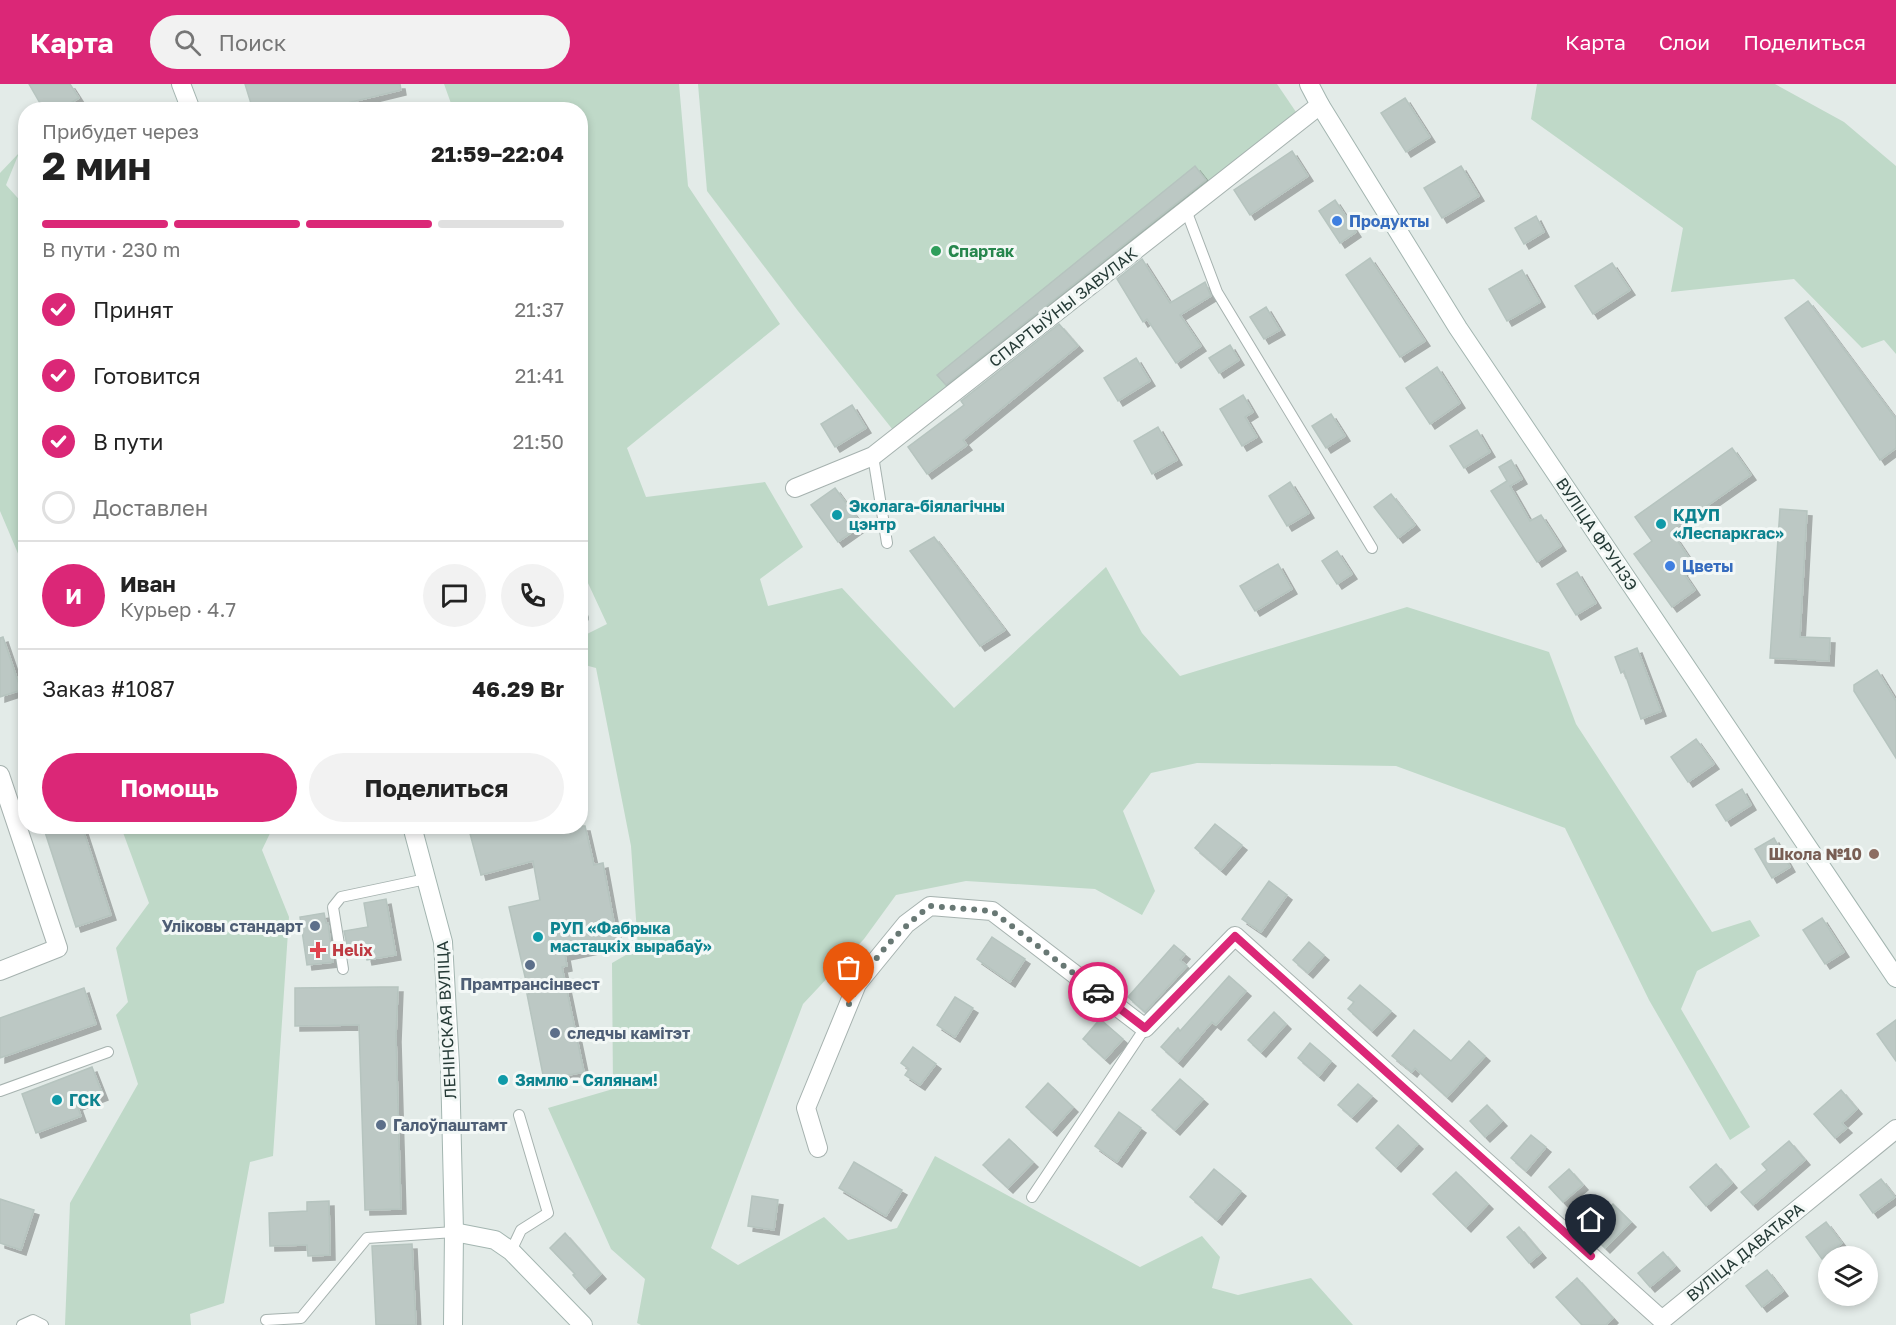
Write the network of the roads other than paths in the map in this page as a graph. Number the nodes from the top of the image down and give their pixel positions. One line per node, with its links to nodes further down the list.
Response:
1 (181, 84): 3 (street)
2 (1309, 84): 4 (street, ВУЛІЦА ФРУНЗЭ)
3 (187, 102)
4 (1320, 105): 5 (street, СПАРТЫЎНЫ ЗАВУЛАК); 17 (street, ВУЛІЦА ФРУНЗЭ)
5 (1186, 210): 6 (street, СПАРТЫЎНЫ ЗАВУЛАК); 9 (lane)
6 (873, 456): 7 (street, СПАРТЫЎНЫ ЗАВУЛАК); 8 (lane)
7 (795, 488)
8 (887, 543)
9 (1372, 548)
10 (0, 775): 11 (street)
11 (18, 829)
12 (20, 834): 16 (street)
13 (414, 834): 14 (street, ЛЕНІНСКАЯ ВУЛІЦА)
14 (426, 879): 15 (lane); 25 (street, ЛЕНІНСКАЯ ВУЛІЦА)
15 (343, 969)
16 (0, 971)
17 (1896, 978)
18 (1145, 1028): 23 (street); 24 (lane); 28 (street, ВУЛІЦА ДАВАТАРА)
19 (108, 1052): 20 (lane)
20 (0, 1091)
21 (519, 1115): 26 (lane)
22 (1896, 1129): 28 (street, ВУЛІЦА ДАВАТАРА)
23 (818, 1148)
24 (1032, 1197)
25 (454, 1232): 26 (street); 27 (lane); 31 (street, ЛЕНІНСКАЯ ВУЛІЦА)
26 (511, 1251): 32 (street)
27 (266, 1320)
28 (1659, 1322)
29 (22, 1325): 30 (lane)
30 (43, 1325)
31 (453, 1325)
32 (583, 1325)

